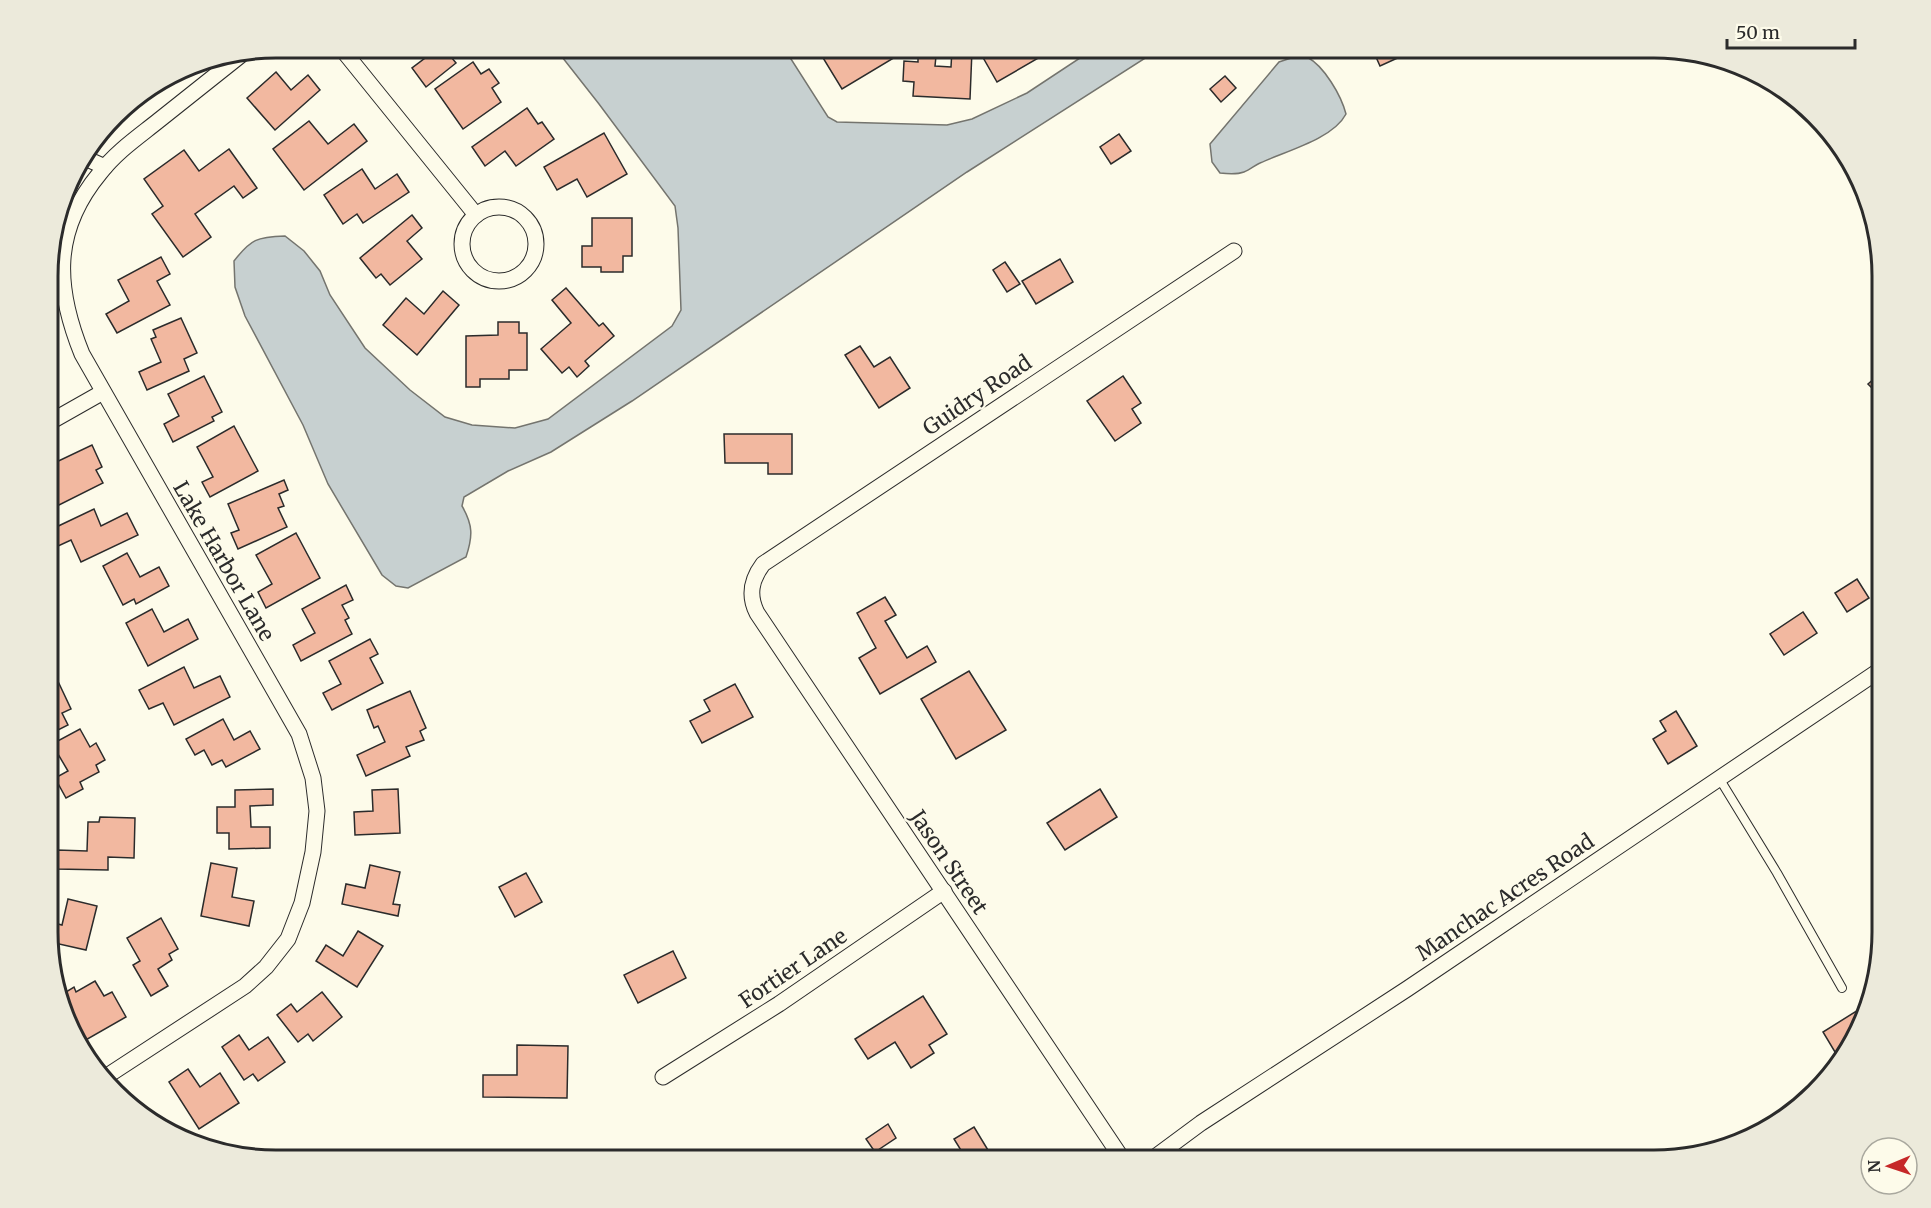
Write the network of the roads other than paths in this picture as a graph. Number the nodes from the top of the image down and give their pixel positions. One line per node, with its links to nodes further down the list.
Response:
1 (349, 58): 5 (street)
2 (230, 64): 4 (street, Lake Harbor Lane)
3 (92, 161): 4 (street)
4 (105, 167): 6 (street, Lake Harbor Lane)
5 (476, 215): 5 (street)
6 (64, 228)
7 (62, 238): 9 (street, Lake Harbor Lane)
8 (1234, 251): 11 (street, Guidry Road)
9 (103, 392): 10 (street); 16 (street, Lake Harbor Lane)
10 (58, 417)
11 (752, 583): 14 (street, Jason Street)
12 (1872, 675): 13 (street, Manchac Acres Road)
13 (1719, 778): 15 (lane); 19 (street, Manchac Acres Road)
14 (944, 891): 17 (street, Fortier Lane); 18 (street, Jason Street)
15 (1842, 988)
16 (111, 1073)
17 (663, 1077)
18 (1116, 1150)
19 (1165, 1150)

